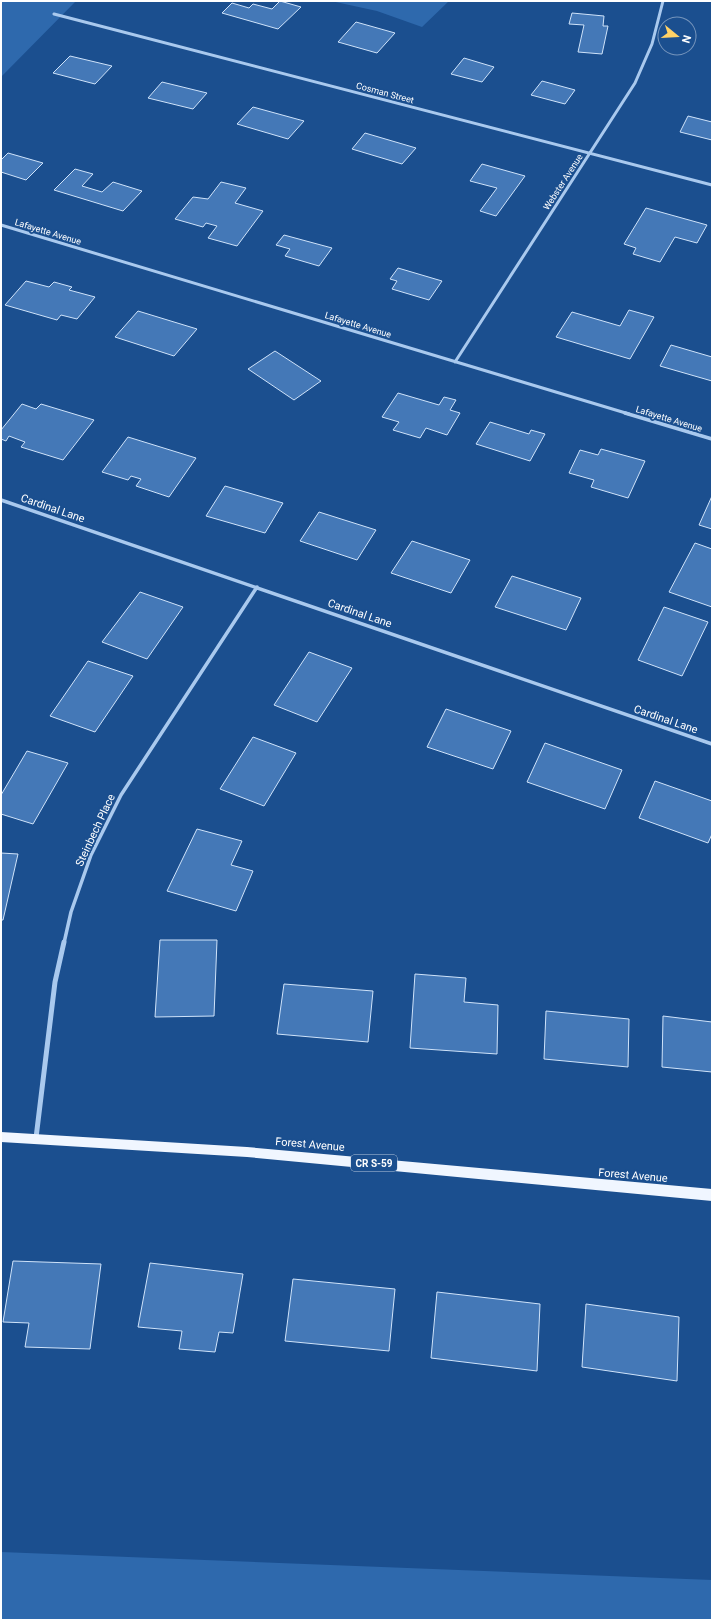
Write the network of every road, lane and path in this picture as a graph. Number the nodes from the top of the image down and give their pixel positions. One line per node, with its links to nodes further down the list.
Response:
1 (663, 1): 3 (street, Webster Avenue)
2 (54, 14): 3 (street, Cosman Street)
3 (590, 153): 4 (street, Cosman Street); 6 (street, Webster Avenue)
4 (712, 185)
5 (1, 225): 6 (street, Lafayette Avenue)
6 (455, 362): 7 (street, Lafayette Avenue)
7 (712, 439)
8 (1, 500): 9 (street, Cardinal Lane)
9 (257, 587): 10 (street, Cardinal Lane); 12 (street, Steinbech Place)
10 (712, 744)
11 (1, 1138): 12 (main road, Forest Avenue / CR S-59)
12 (36, 1139): 13 (main road, Forest Avenue / CR S-59)
13 (712, 1195)

